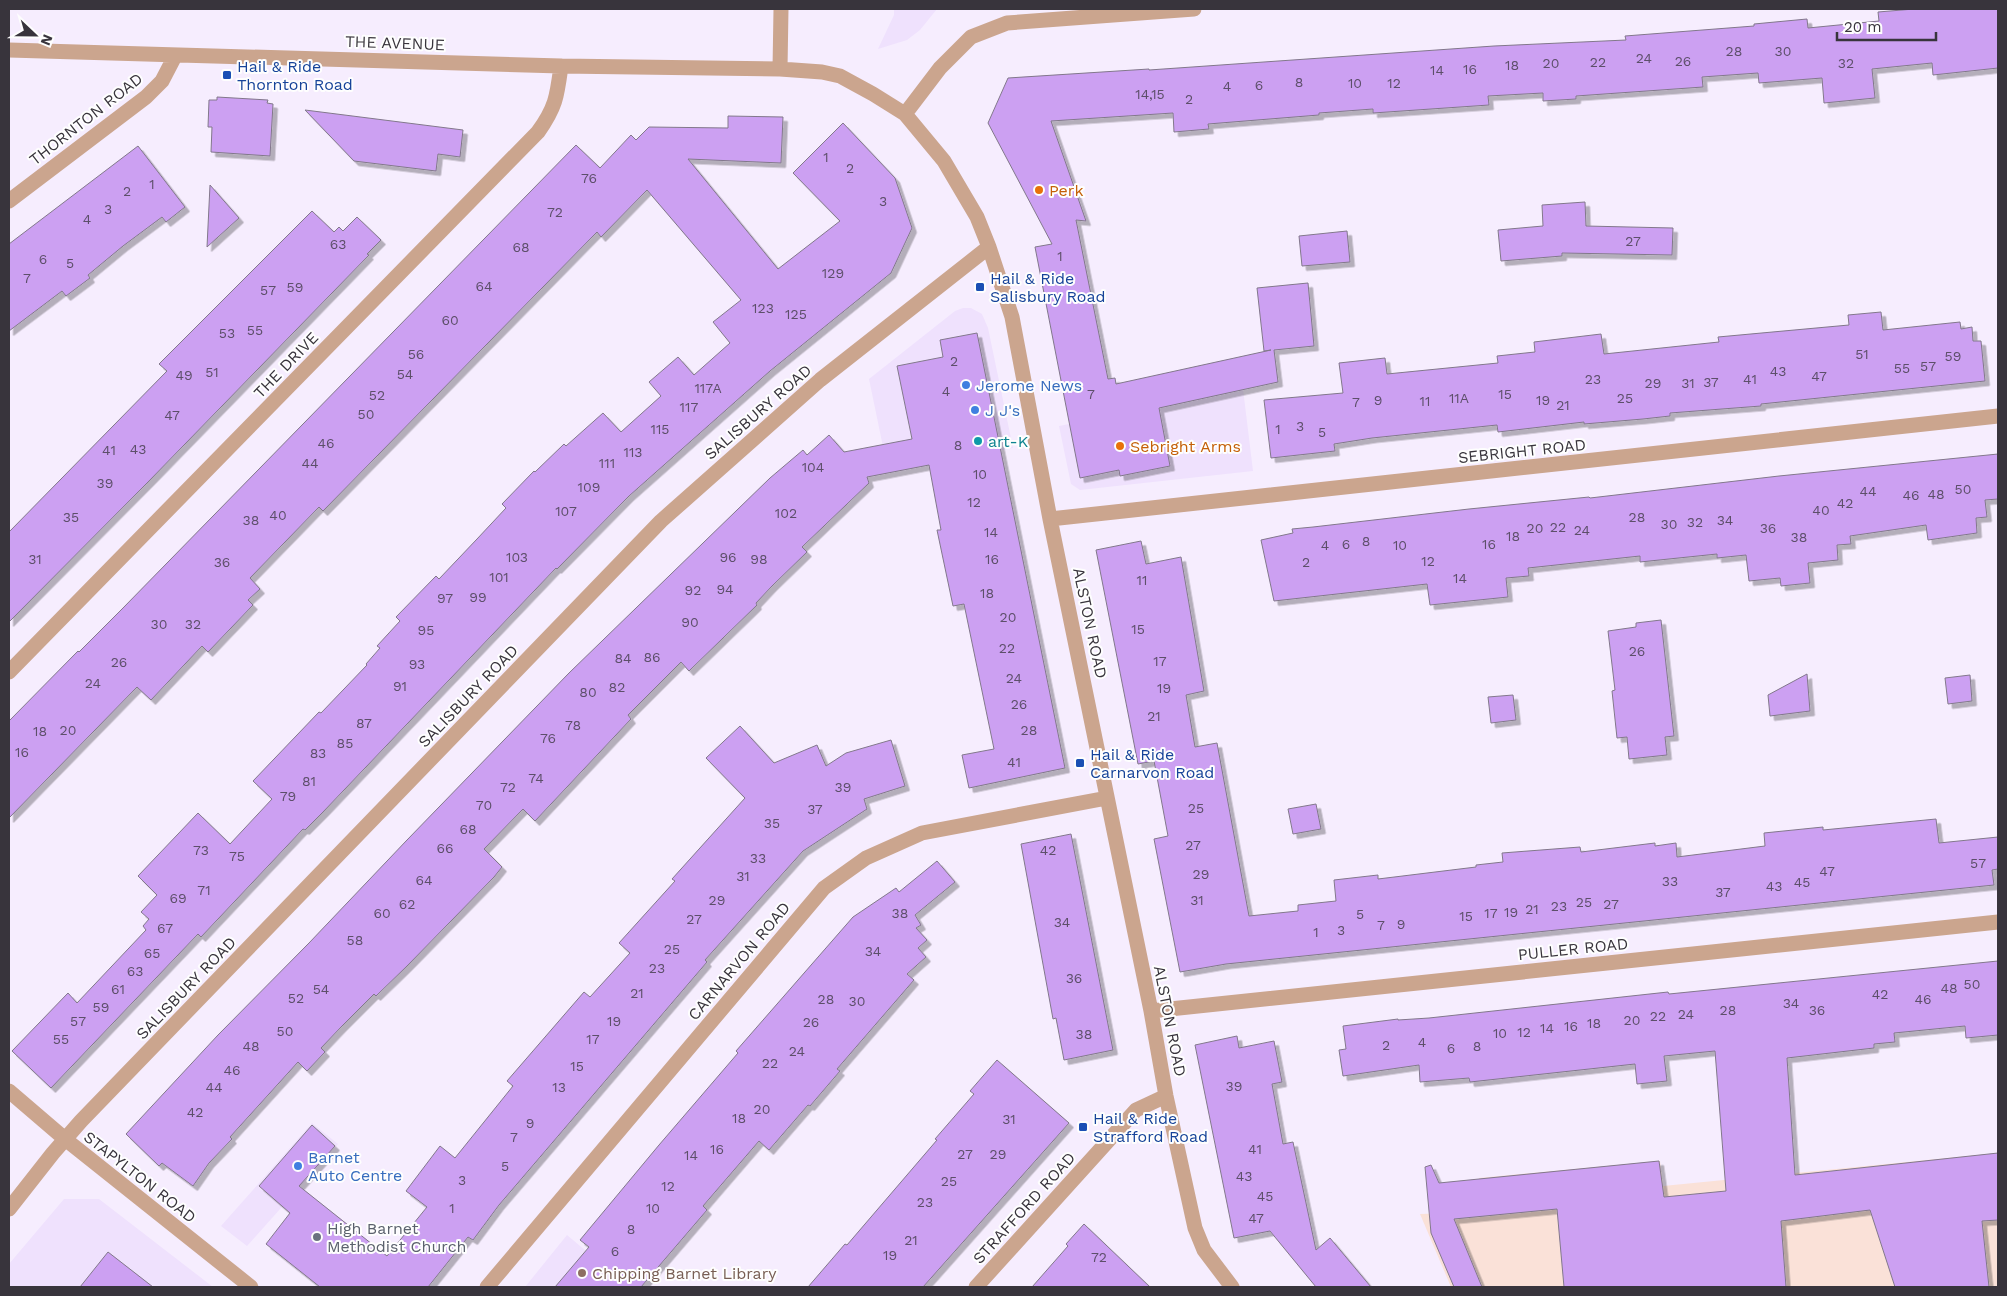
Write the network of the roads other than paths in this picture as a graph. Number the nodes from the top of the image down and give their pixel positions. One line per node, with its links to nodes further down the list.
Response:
1 (781, 9): 6 (street)
2 (1194, 9): 7 (street)
3 (9, 50): 4 (street, THE AVENUE)
4 (174, 56): 5 (street, THE AVENUE); 8 (street, THORNTON ROAD)
5 (561, 66): 6 (street, THE AVENUE); 12 (street, THE DRIVE)
6 (780, 69): 7 (street, ALSTON ROAD)
7 (905, 114): 9 (street, ALSTON ROAD)
8 (9, 201)
9 (989, 247): 11 (street, ALSTON ROAD); 18 (street, SALISBURY ROAD)
10 (1998, 416): 11 (street, SEBRIGHT ROAD)
11 (1050, 519): 13 (street, ALSTON ROAD)
12 (9, 672)
13 (1108, 798): 15 (street, ALSTON ROAD); 21 (street, CARNARVON ROAD)
14 (1998, 922): 15 (street, PULLER ROAD)
15 (1151, 1011): 17 (street, ALSTON ROAD)
16 (9, 1091): 18 (street, STAPYLTON ROAD)
17 (1166, 1096): 22 (street, STRAFFORD ROAD); 23 (street, ALSTON ROAD)
18 (65, 1139): 19 (street, SALISBURY ROAD); 20 (street, STAPYLTON ROAD)
19 (9, 1209)
20 (251, 1287)
21 (487, 1287)
22 (976, 1287)
23 (1232, 1287)

